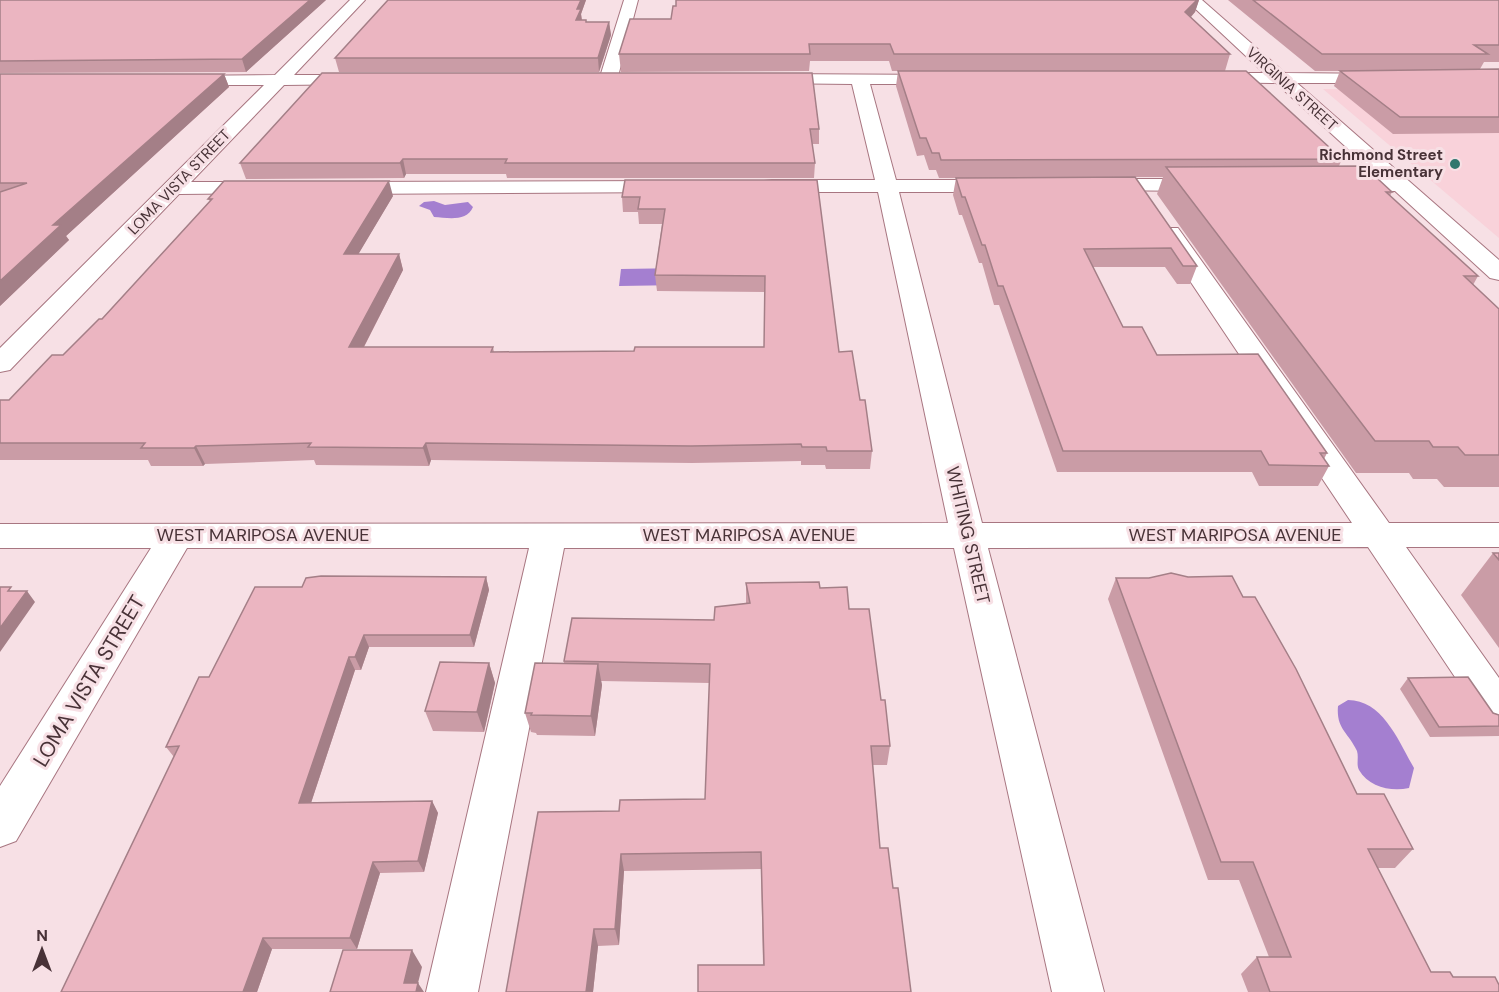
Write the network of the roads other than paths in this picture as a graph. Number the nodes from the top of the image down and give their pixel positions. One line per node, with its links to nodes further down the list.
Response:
1 (357, 0): 11 (street, LOMA VISTA STREET)
2 (631, 0): 13 (street)
3 (1193, 0): 5 (street, VIRGINIA STREET)
4 (1186, 78): 5 (street)
5 (1280, 78): 6 (street); 17 (street, VIRGINIA STREET)
6 (1395, 78)
7 (752, 79): 8 (street)
8 (860, 79): 9 (street); 19 (street, WHITING STREET)
9 (965, 79)
10 (162, 80): 11 (street)
11 (278, 80): 12 (street); 23 (street, LOMA VISTA STREET)
12 (372, 80)
13 (632, 80)
14 (1137, 185): 15 (street); 21 (street); 31 (street)
15 (1221, 185)
16 (1317, 185): 17 (street)
17 (1401, 185): 26 (street, VIRGINIA STREET)
18 (756, 186): 19 (street)
19 (887, 186): 20 (street); 30 (street, WHITING STREET)
20 (1018, 186)
21 (1078, 186)
22 (685, 187): 25 (street)
23 (173, 188): 24 (street); 27 (street, LOMA VISTA STREET)
24 (280, 188)
25 (328, 188)
26 (1499, 273)
27 (0, 364)
28 (177, 535): 29 (street, WEST MARIPOSA AVENUE); 33 (street, WEST MARIPOSA AVENUE); 35 (street, LOMA VISTA STREET)
29 (549, 535): 30 (street, WEST MARIPOSA AVENUE); 36 (street)
30 (968, 535): 31 (street, WEST MARIPOSA AVENUE); 37 (street, WHITING STREET)
31 (1379, 535): 32 (street, WEST MARIPOSA AVENUE); 34 (street)
32 (1499, 535)
33 (0, 536)
34 (1499, 710)
35 (0, 826)
36 (452, 992)
37 (1078, 992)

